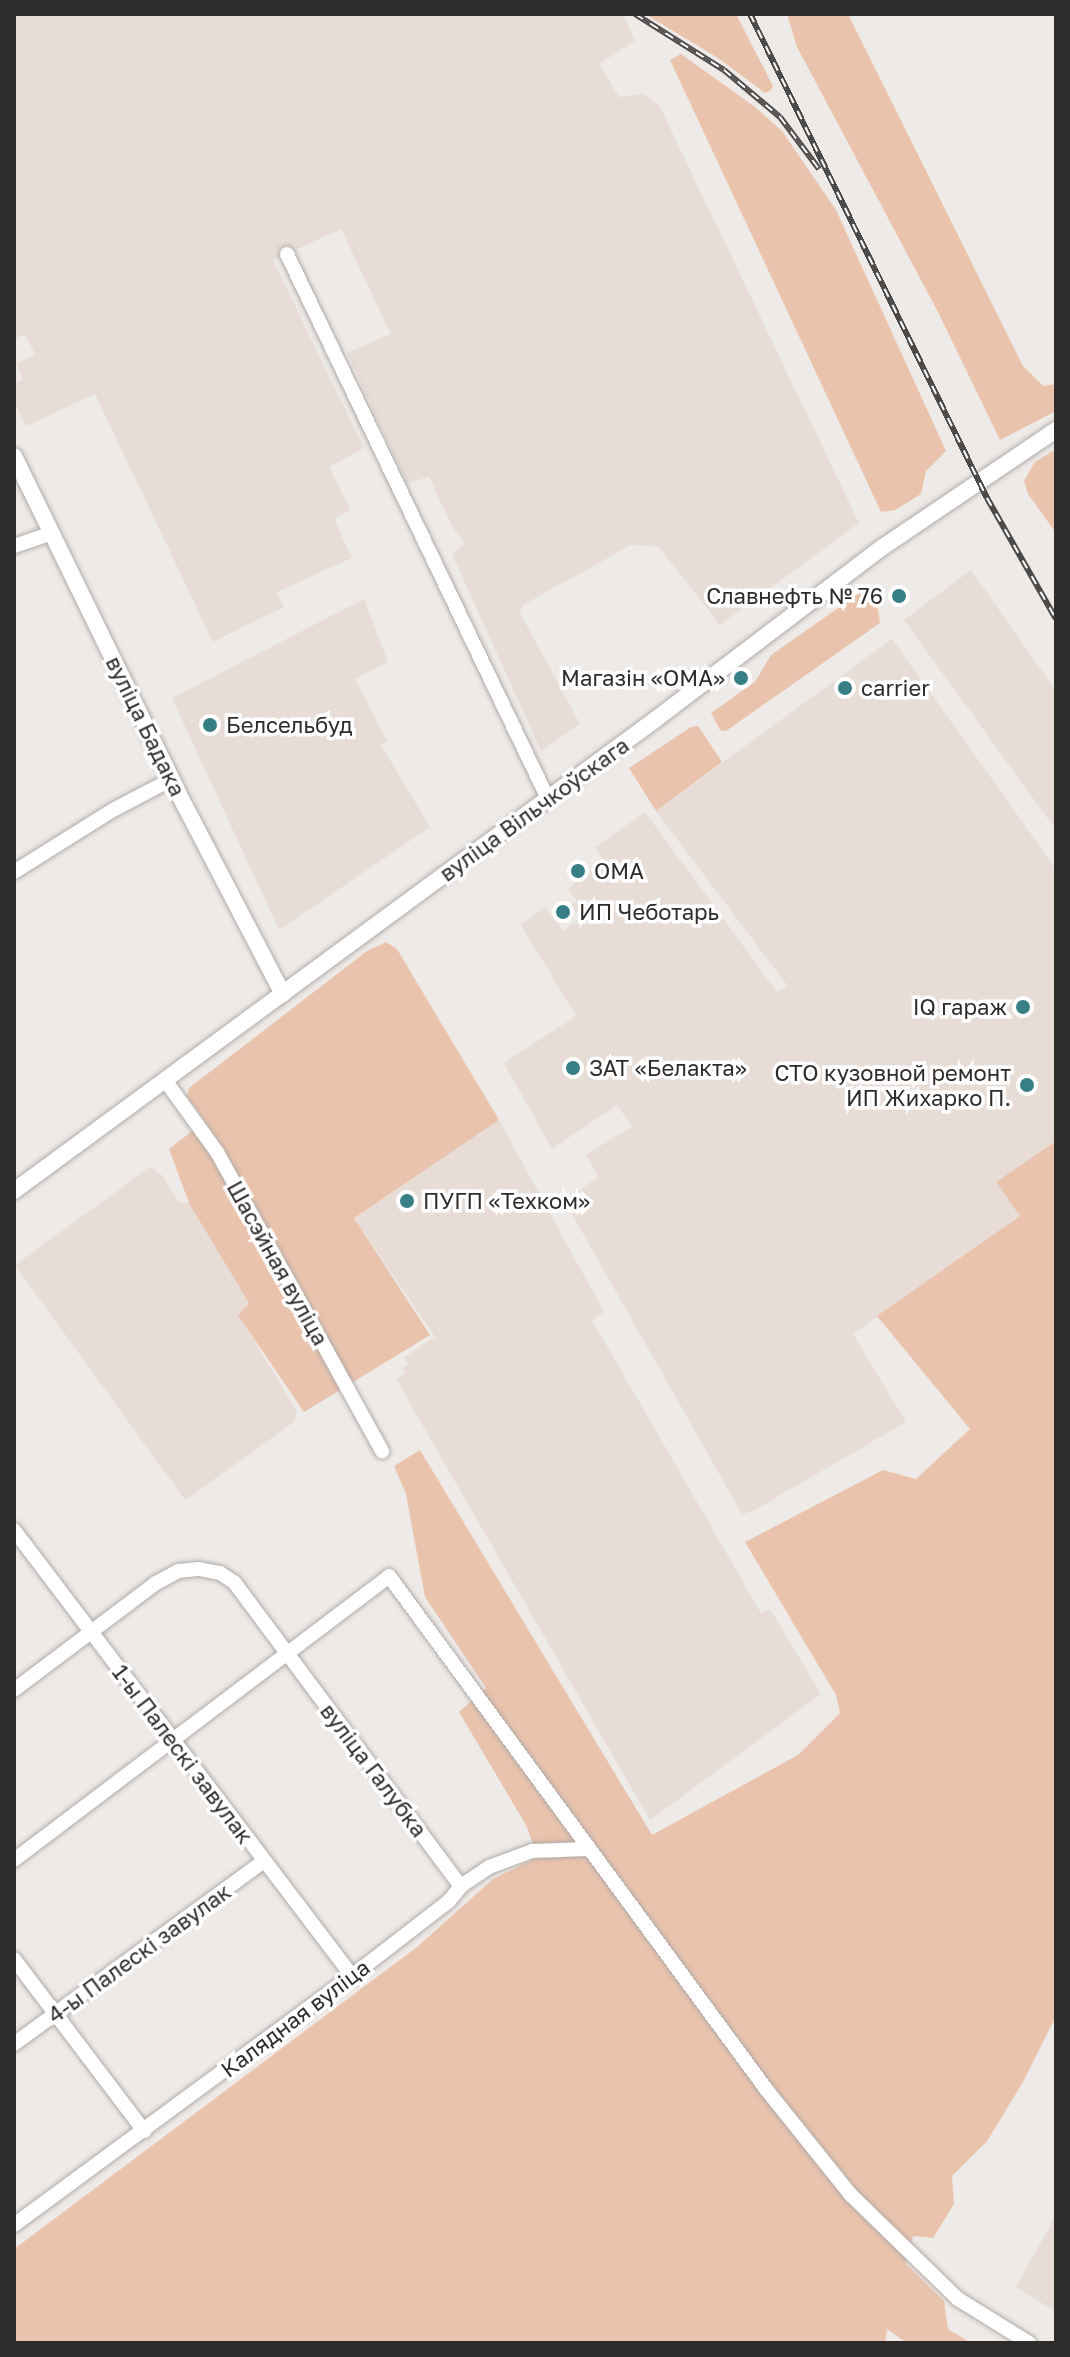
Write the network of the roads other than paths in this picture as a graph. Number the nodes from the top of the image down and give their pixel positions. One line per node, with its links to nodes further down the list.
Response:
1 (287, 254): 7 (street)
2 (1056, 430): 7 (main road, вуліца Вільчкоўскага)
3 (14, 456): 4 (main road, вуліца Бадака)
4 (52, 533): 5 (street); 6 (main road, вуліца Бадака)
5 (14, 546)
6 (172, 779): 8 (street); 9 (main road, вуліца Бадака)
7 (548, 799): 9 (main road, вуліца Вільчкоўскага)
8 (14, 872)
9 (283, 994): 10 (main road, вуліца Вільчкоўскага)
10 (165, 1080): 11 (main road, вуліца Вільчкоўскага); 12 (street, Шасэйная вуліца)
11 (14, 1191)
12 (382, 1451)
13 (15, 1534): 14 (street, 1-ы Палескі завулак)
14 (90, 1631): 15 (street, вуліца Галубка); 16 (street, вуліца Галубка); 17 (street, 1-ы Палескі завулак)
15 (286, 1655): 17 (street); 18 (street); 21 (street, вуліца Галубка)
16 (14, 1690)
17 (173, 1740): 19 (street); 20 (street, 1-ы Палескі завулак)
18 (588, 1849): 21 (street, Калядная вуліца); 28 (street)
19 (14, 1860)
20 (264, 1861): 23 (street, 1-ы Палескі завулак); 24 (street, 4-ы Палескі завулак)
21 (461, 1886): 23 (street, Калядная вуліца)
22 (14, 1959): 24 (street)
23 (352, 1976): 26 (street, Калядная вуліца)
24 (55, 2014): 25 (street, 4-ы Палескі завулак); 26 (street)
25 (14, 2044)
26 (144, 2131): 27 (street, Калядная вуліца)
27 (14, 2225)
28 (1029, 2343)

